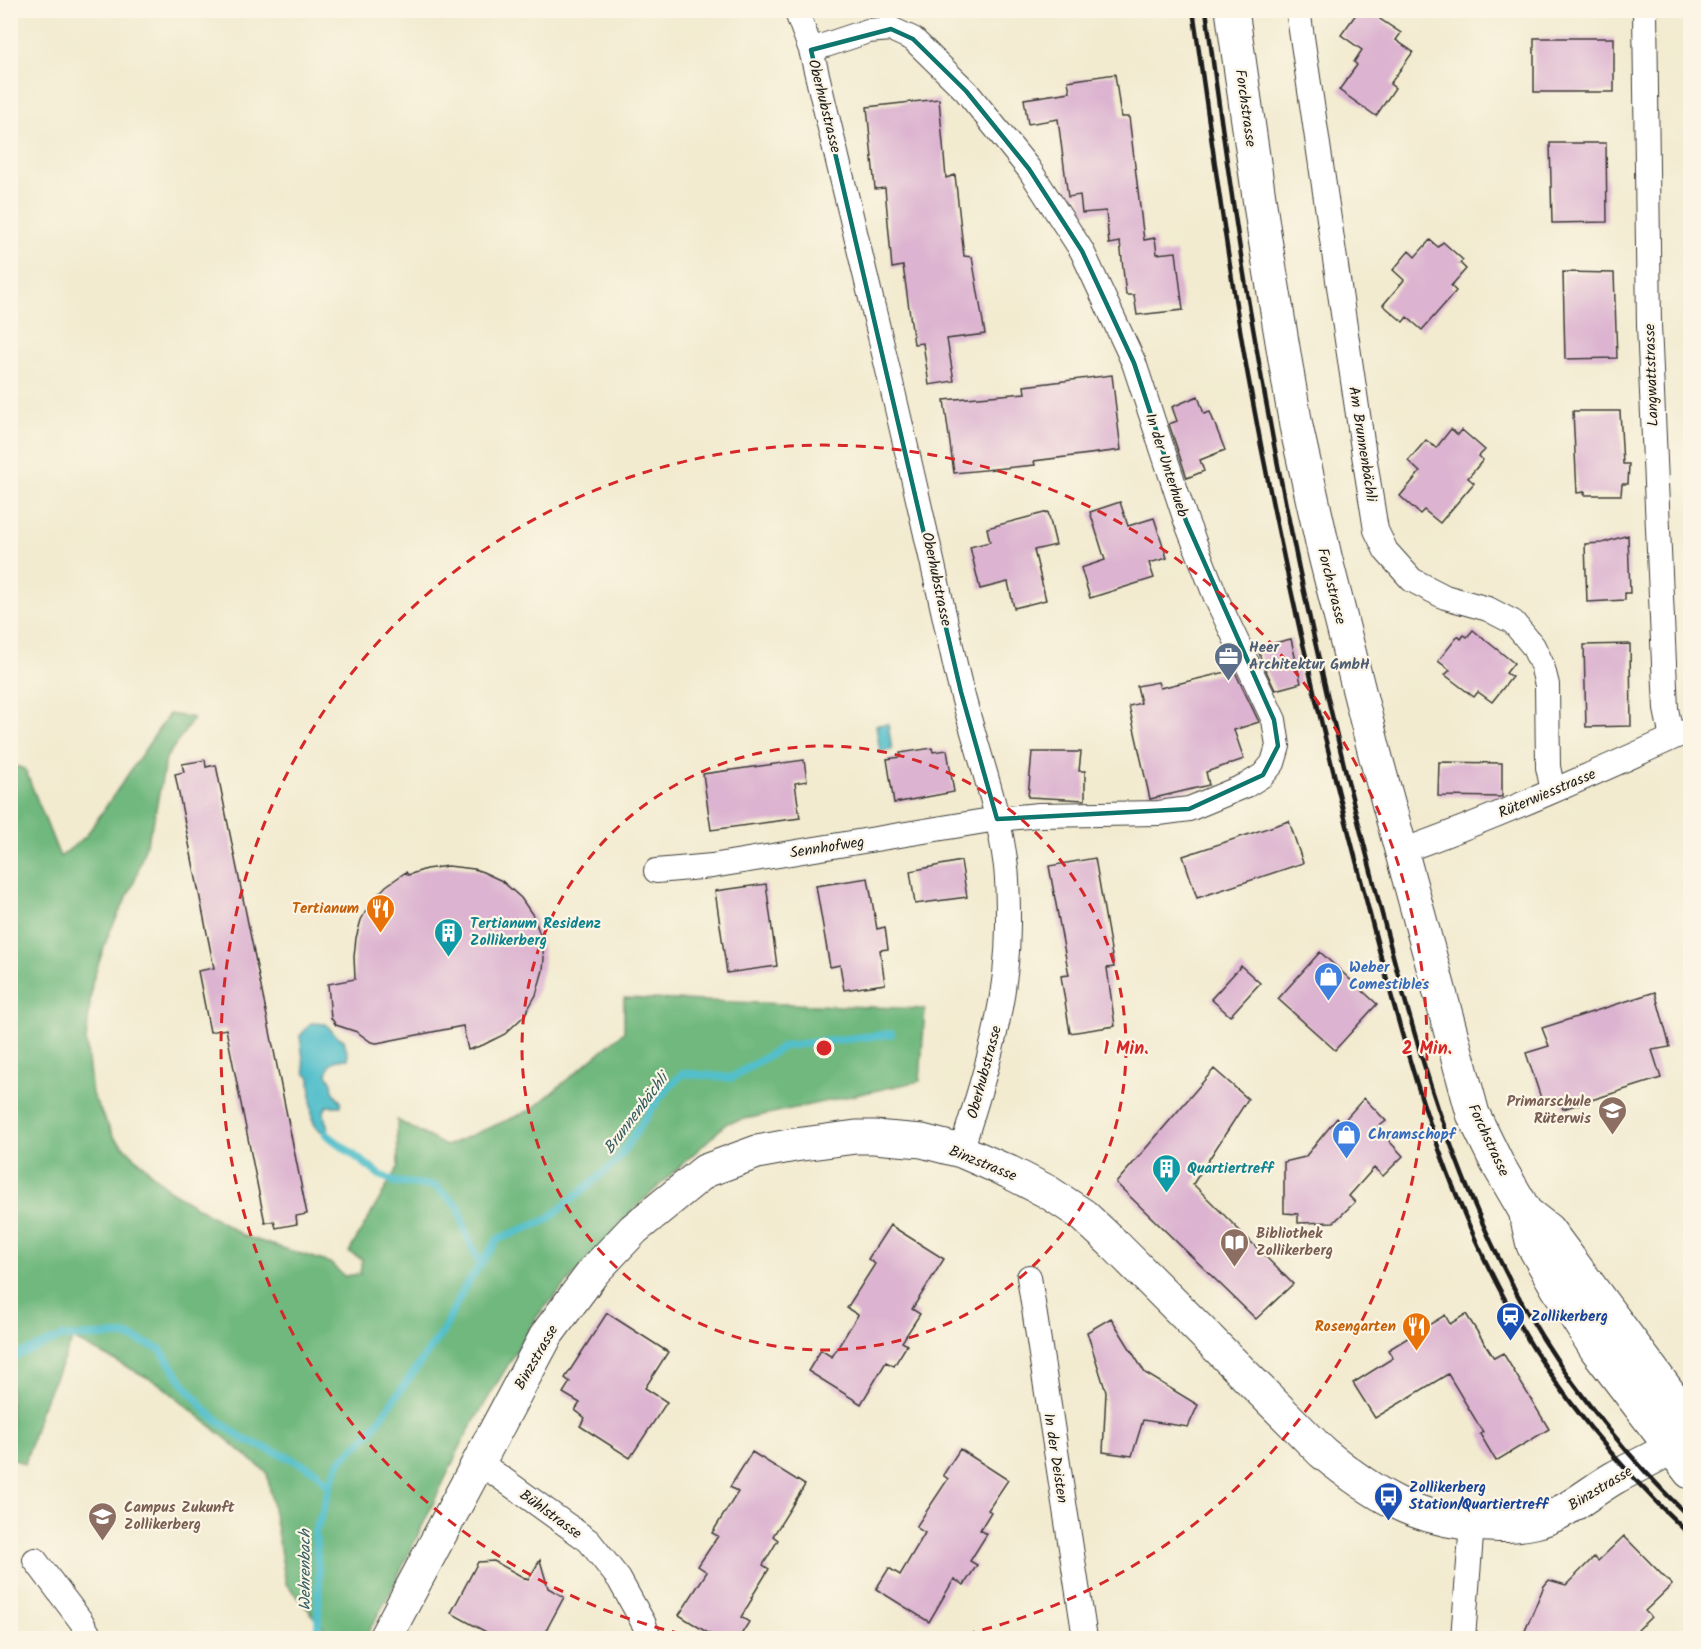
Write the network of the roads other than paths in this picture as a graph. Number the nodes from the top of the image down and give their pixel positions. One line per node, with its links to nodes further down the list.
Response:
1 (796, 10): 5 (street, Oberhubstrasse)
2 (1233, 10): 9 (main road, Forchstrasse)
3 (1298, 10): 7 (street, Am Brunnenbächli)
4 (1645, 10): 6 (street, Langwattstrasse)
5 (811, 50): 8 (street, Oberhubstrasse); 8 (street, In der Unterhueb)
6 (1681, 734): 7 (street, Rüterwiesstrasse)
7 (1553, 791): 9 (street, Rüterwiesstrasse)
8 (997, 819): 10 (street, Sennhofweg); 11 (street, Oberhubstrasse)
9 (1402, 851): 13 (main road, Forchstrasse)
10 (656, 871)
11 (961, 1151): 14 (main road, Binzstrasse); 15 (main road, Binzstrasse)
12 (1029, 1277): 20 (street, In der Deisten)
13 (1686, 1445): 15 (main road, Binzstrasse)
14 (479, 1461): 18 (main road, Binzstrasse); 19 (street, Bühlstrasse)
15 (1472, 1524): 21 (street)
16 (35, 1560): 17 (street)
17 (91, 1638)
18 (385, 1638)
19 (649, 1638)
20 (1085, 1638)
21 (1463, 1638)

